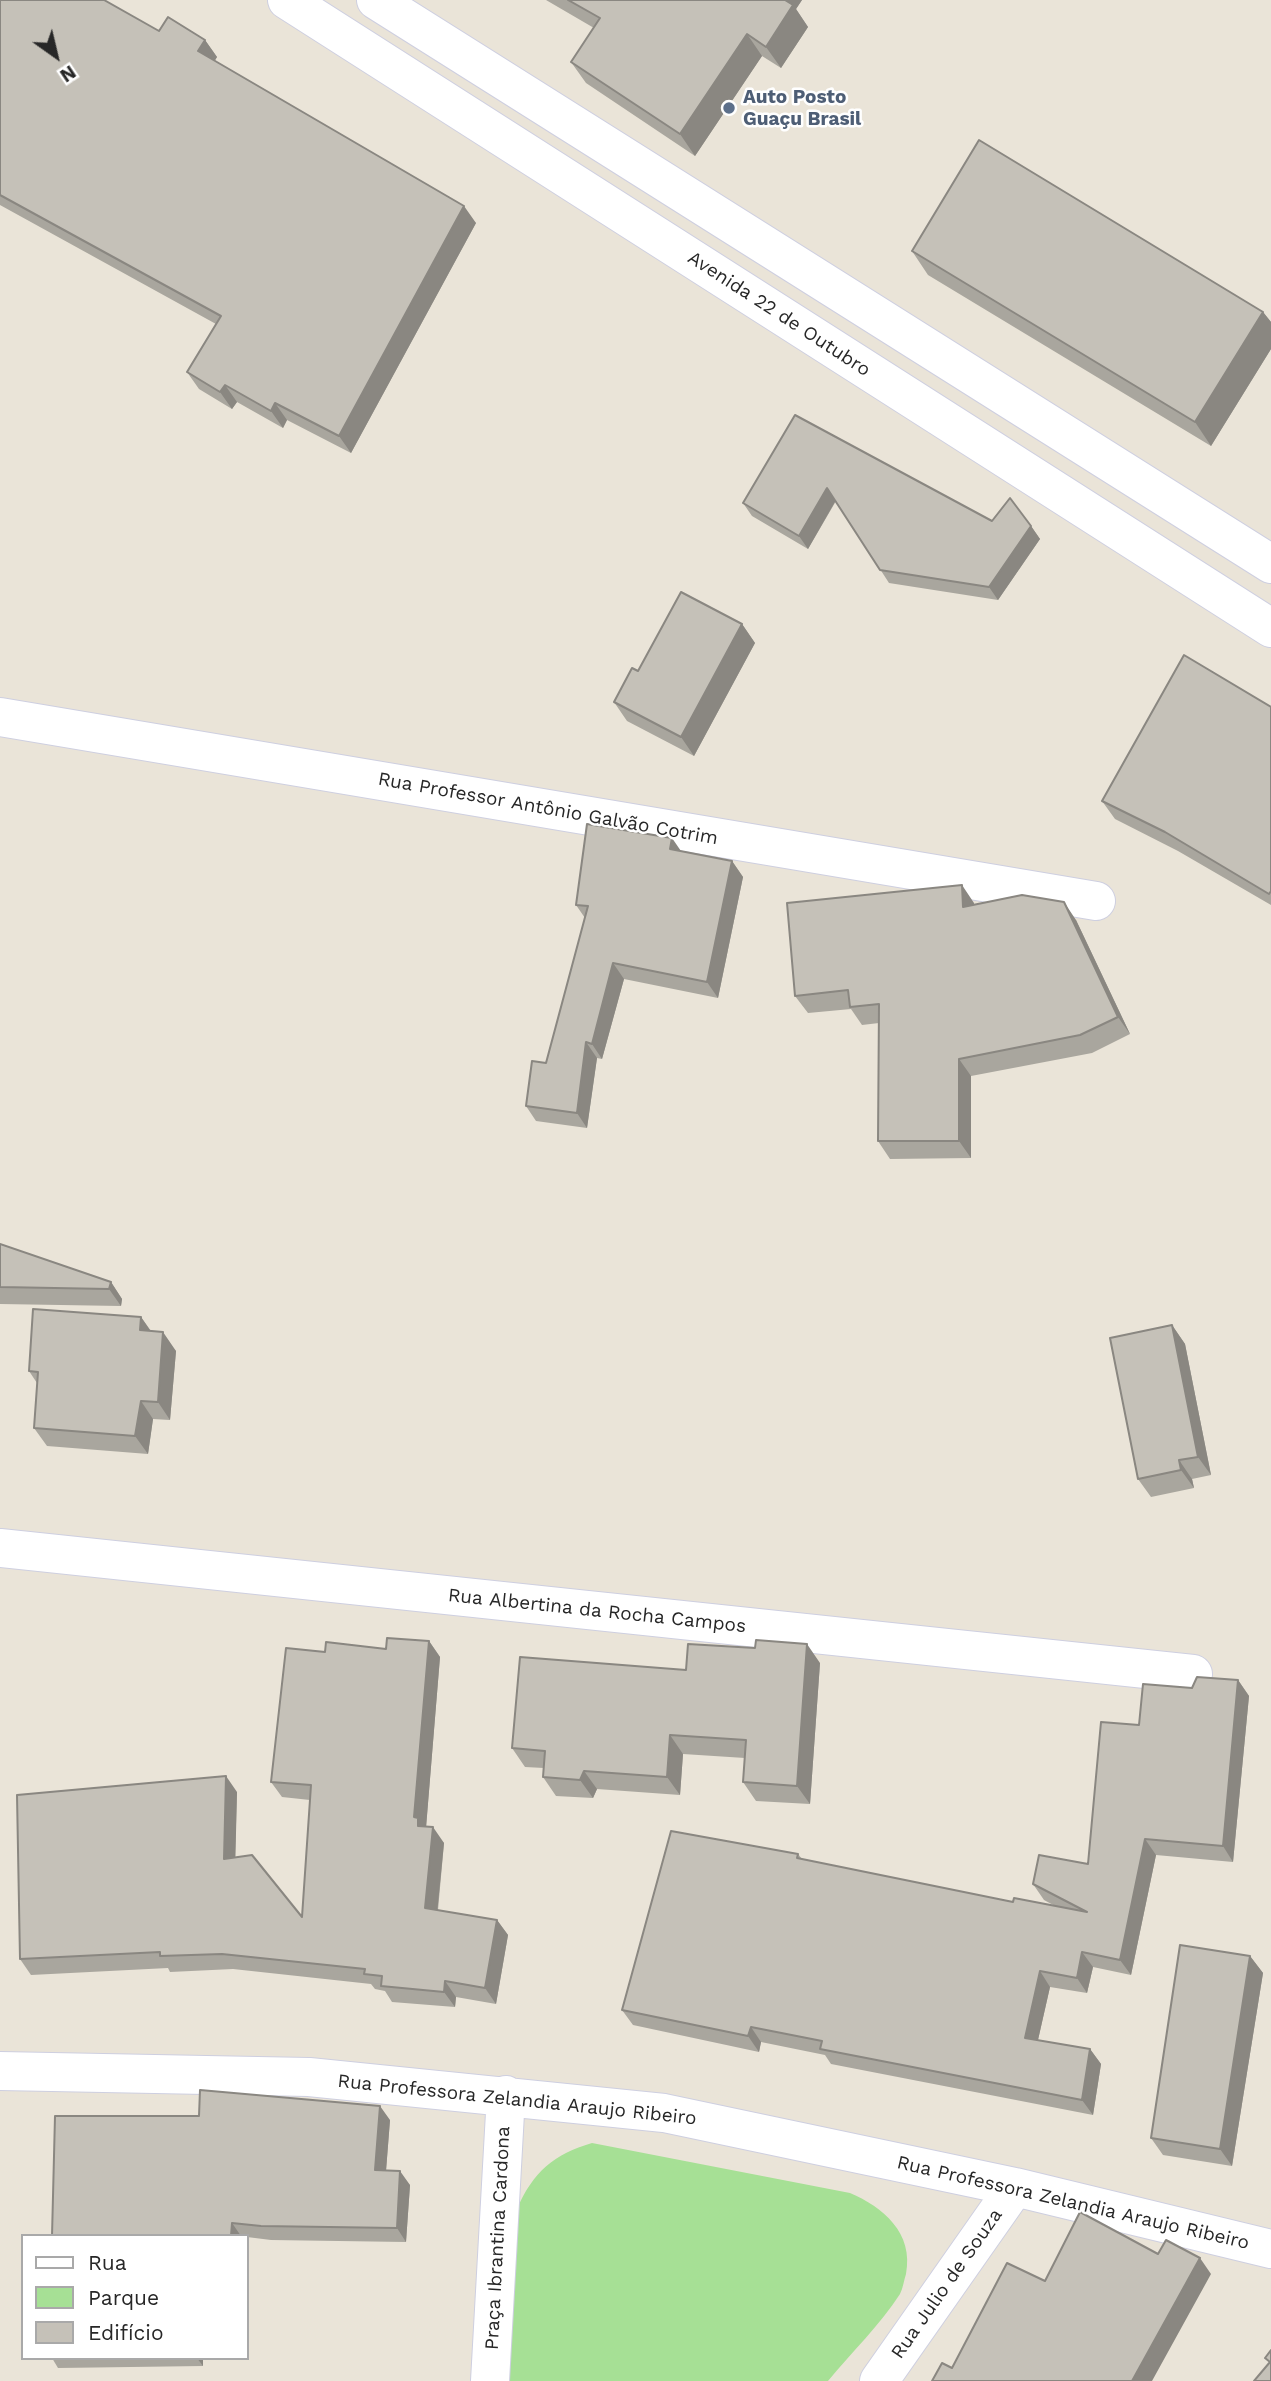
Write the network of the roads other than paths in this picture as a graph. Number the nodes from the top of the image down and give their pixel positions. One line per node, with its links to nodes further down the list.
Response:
1 (287, 0): 4 (street, Avenida 22 de Outubro)
2 (376, 0): 3 (street)
3 (1271, 564)
4 (1271, 628)
5 (0, 717): 6 (street, Rua Professor Antônio Galvão Cotrim)
6 (1096, 901)
7 (0, 1548): 8 (street, Rua Albertina da Rocha Campos)
8 (1193, 1674)
9 (0, 2071): 10 (street, Rua Professora Zelandia Araujo Ribeiro)
10 (506, 2095): 11 (street, Rua Professora Zelandia Araujo Ribeiro); 13 (street, Praça Ibrantina Cardona)
11 (1014, 2187): 12 (street, Rua Professora Zelandia Araujo Ribeiro); 14 (street, Rua Julio de Souza)
12 (1271, 2249)
13 (490, 2381)
14 (879, 2381)

